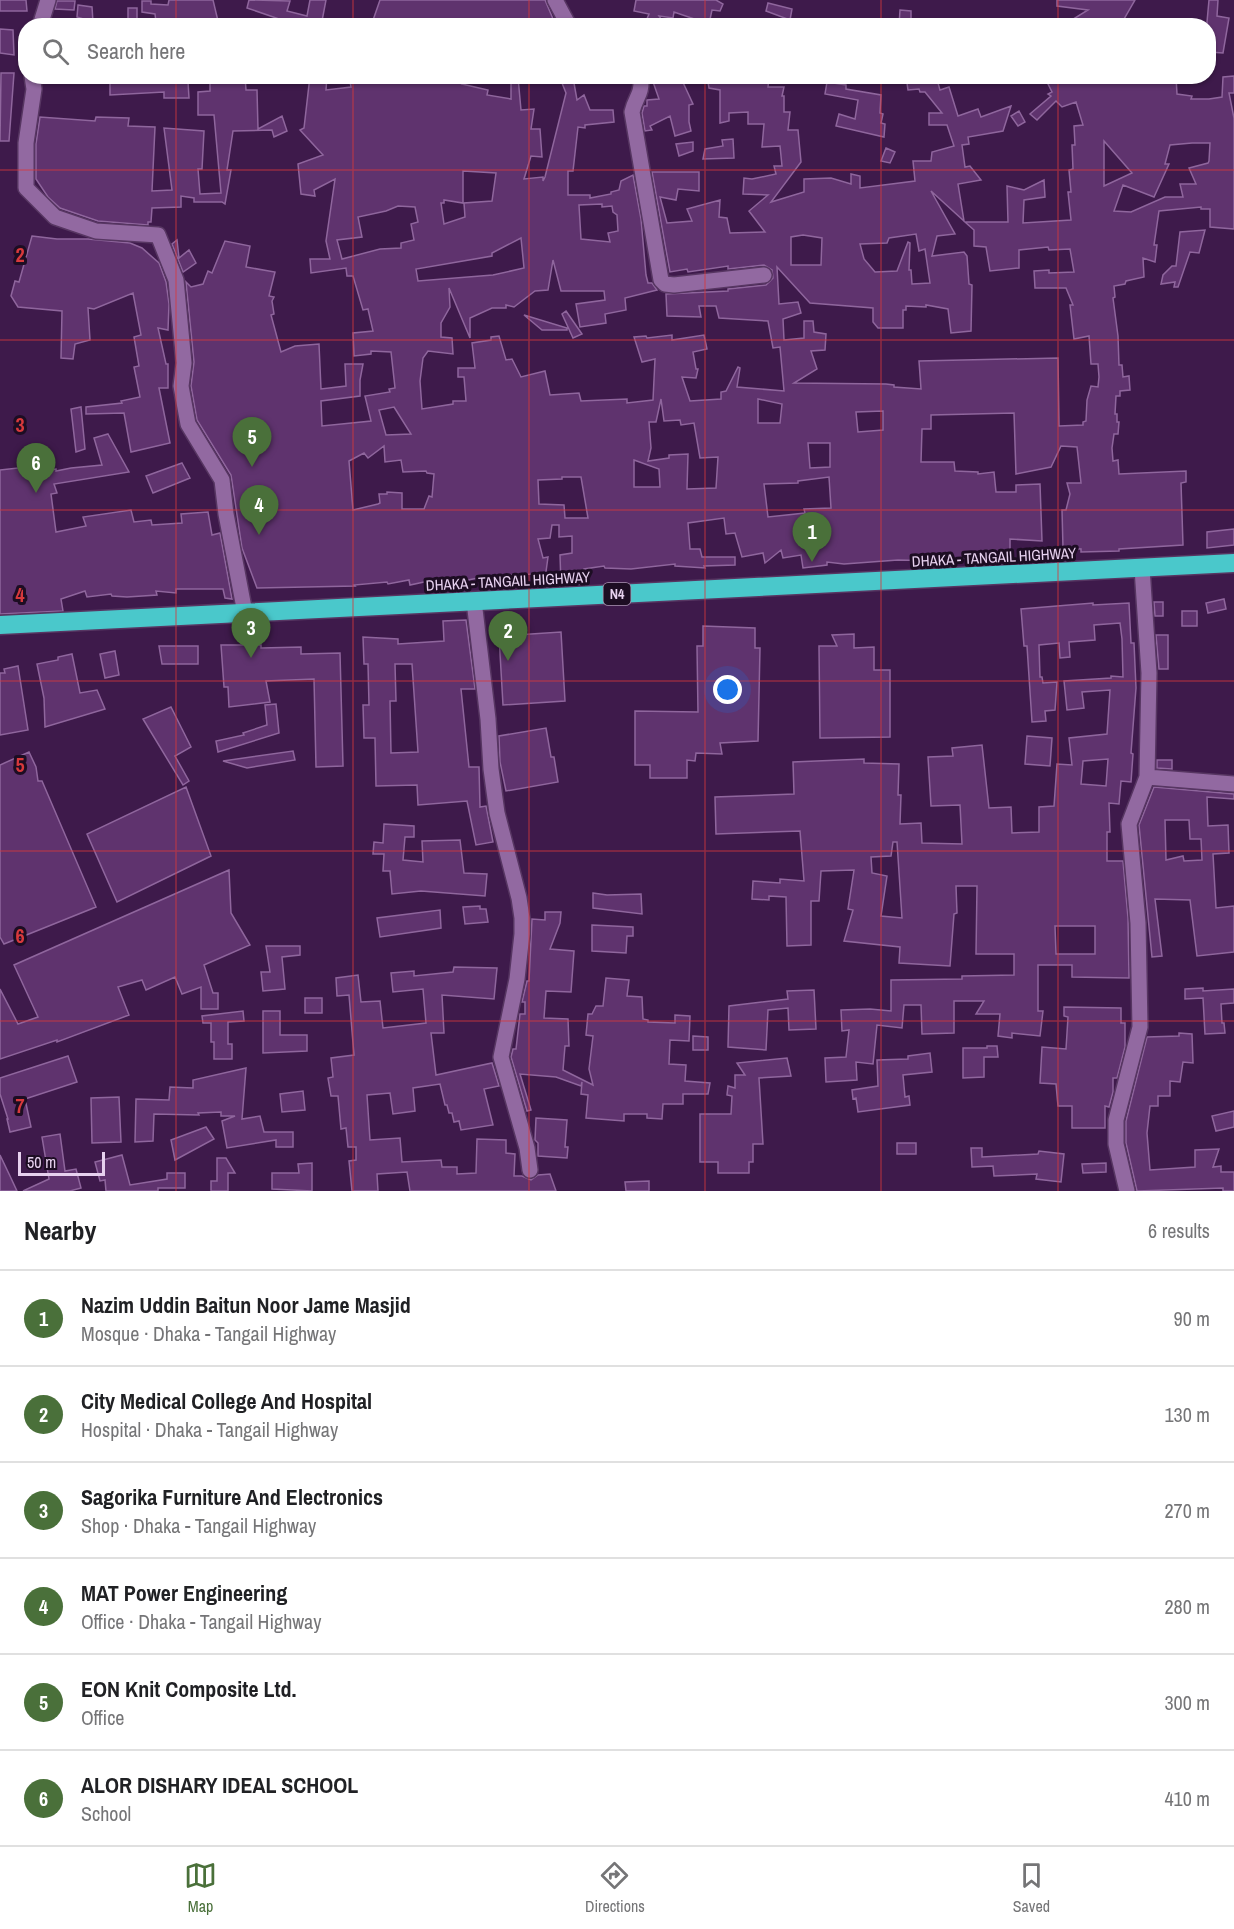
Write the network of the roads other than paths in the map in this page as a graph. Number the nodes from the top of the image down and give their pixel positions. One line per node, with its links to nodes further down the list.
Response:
1 (48, 0): 3 (street)
2 (555, 0): 4 (street)
3 (42, 18)
4 (565, 18)
5 (33, 84): 11 (street)
6 (641, 84): 7 (street)
7 (764, 275)
8 (1234, 563): 9 (highway, DHAKA - TANGAIL HIGHWAY / N4)
9 (1142, 568): 10 (highway, DHAKA - TANGAIL HIGHWAY / N4); 13 (street)
10 (474, 601): 11 (highway, DHAKA - TANGAIL HIGHWAY / N4); 15 (street)
11 (245, 613): 12 (highway, DHAKA - TANGAIL HIGHWAY / N4)
12 (0, 625)
13 (1147, 777): 14 (street); 16 (street)
14 (1234, 784)
15 (530, 1170)
16 (1127, 1191)

